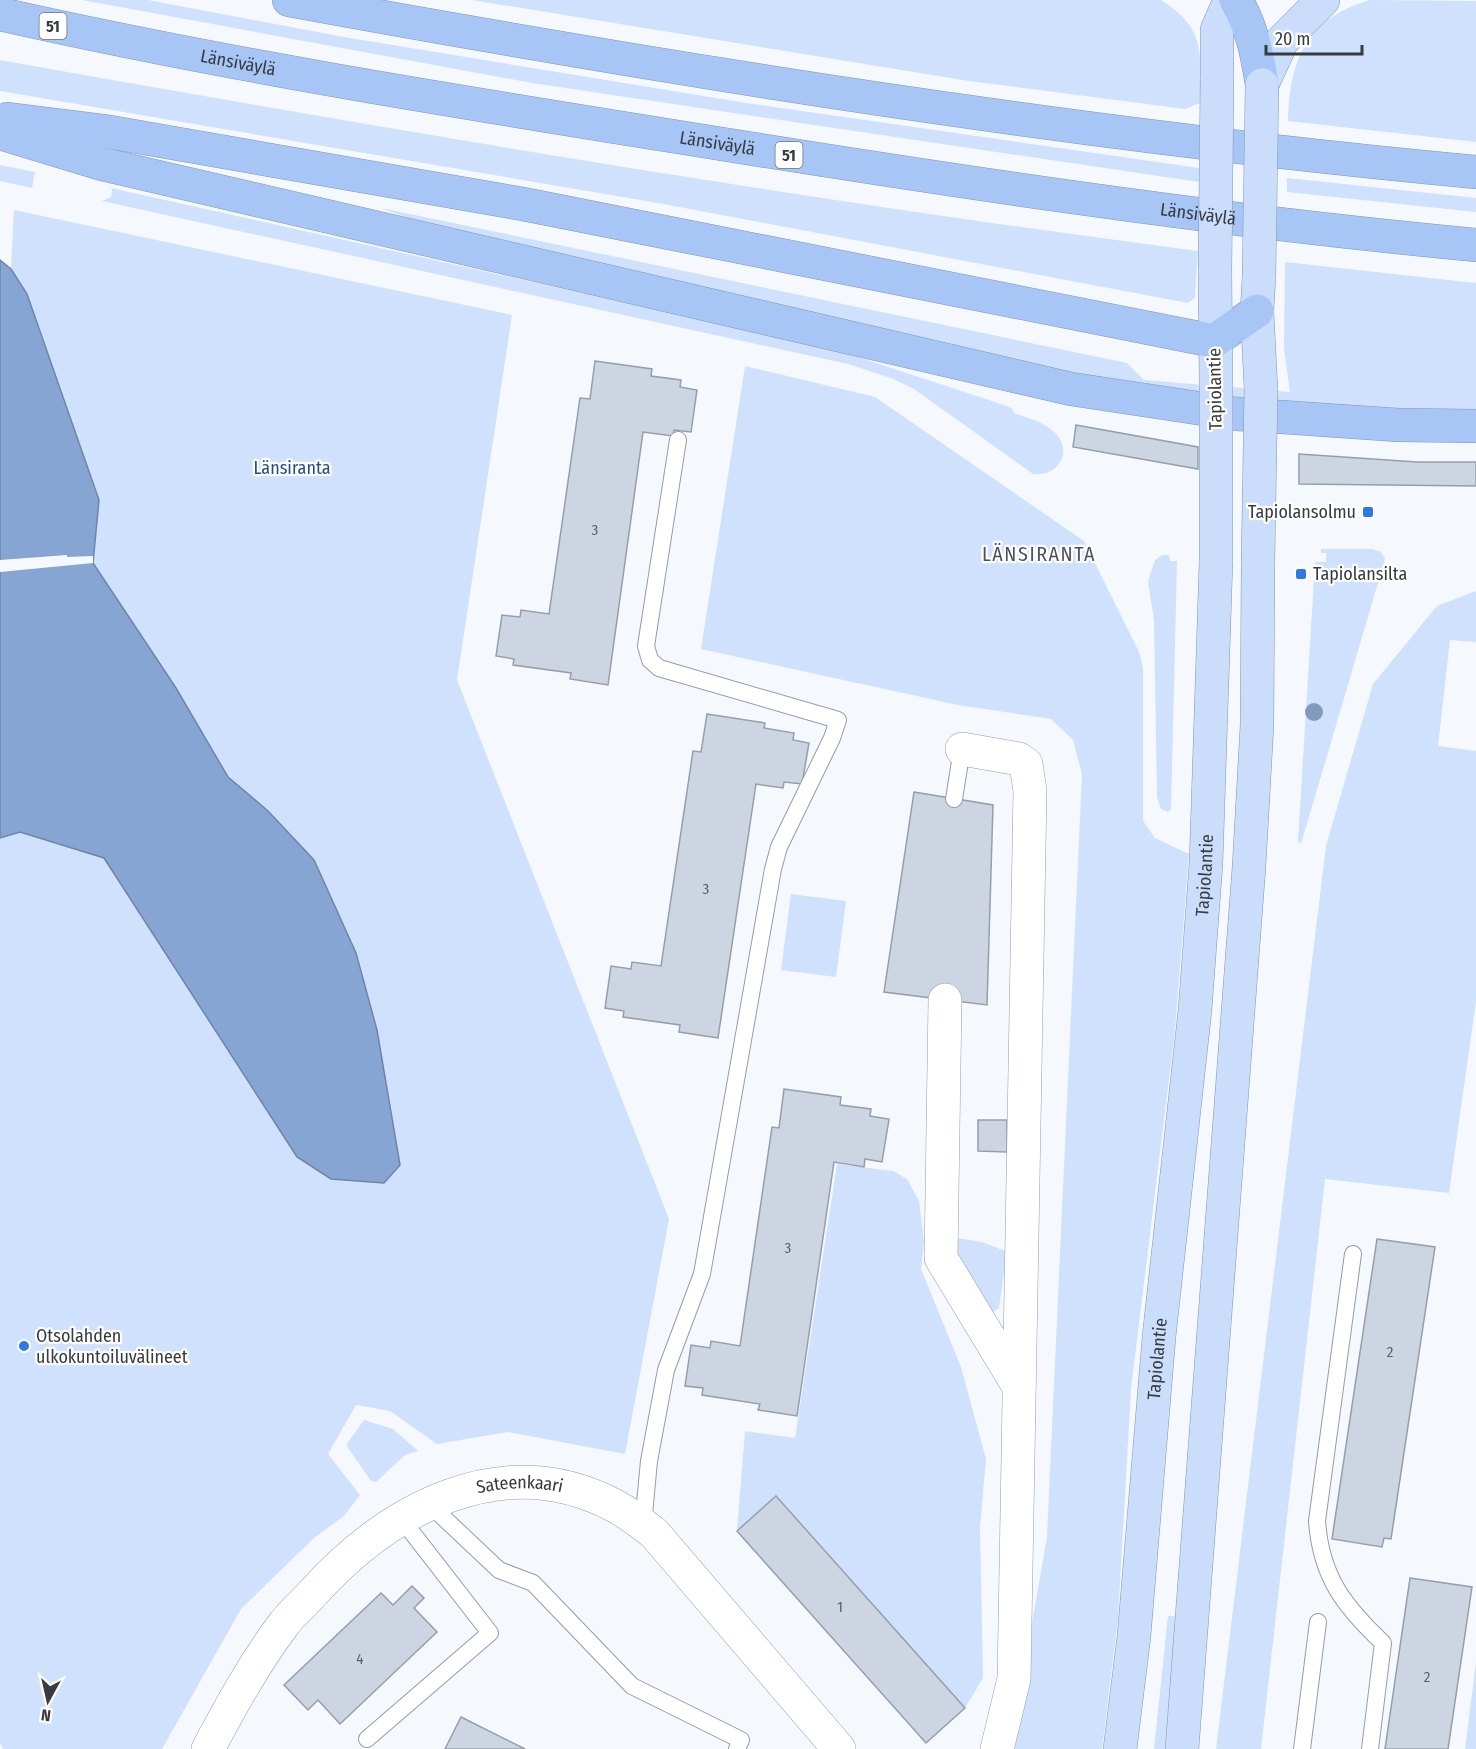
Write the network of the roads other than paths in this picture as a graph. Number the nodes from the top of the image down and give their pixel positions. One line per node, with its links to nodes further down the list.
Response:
1 (289, 0): 11 (highway)
2 (1230, 0): 14 (main road, Tapiolantie, bridge)
3 (1236, 0): 8 (highway)
4 (1323, 0): 8 (main road)
5 (0, 14): 7 (highway, Länsiväylä / 51)
6 (0, 26): 7 (highway)
7 (106, 38): 12 (highway, Länsiväylä / 51)
8 (1262, 85): 13 (main road, bridge)
9 (0, 118): 14 (highway)
10 (0, 133): 15 (highway)
11 (1476, 172)
12 (1476, 245)
13 (1257, 311): 14 (highway); 31 (main road, bridge)
14 (1214, 341): 30 (main road, Tapiolantie, bridge)
15 (1476, 426)
16 (678, 440): 23 (lane)
17 (962, 749): 18 (lane); 21 (street)
18 (954, 799)
19 (945, 1000): 21 (street)
20 (1353, 1254): 33 (lane)
21 (1019, 1387): 29 (street)
22 (414, 1510): 23 (street, Sateenkaari); 25 (lane); 26 (street, Sateenkaari); 27 (lane)
23 (643, 1525): 28 (street, Sateenkaari)
24 (1318, 1622): 32 (lane)
25 (367, 1739)
26 (208, 1749)
27 (737, 1749)
28 (839, 1749)
29 (997, 1749)
30 (1119, 1749)
31 (1182, 1749)
32 (1302, 1749)
33 (1370, 1749)

